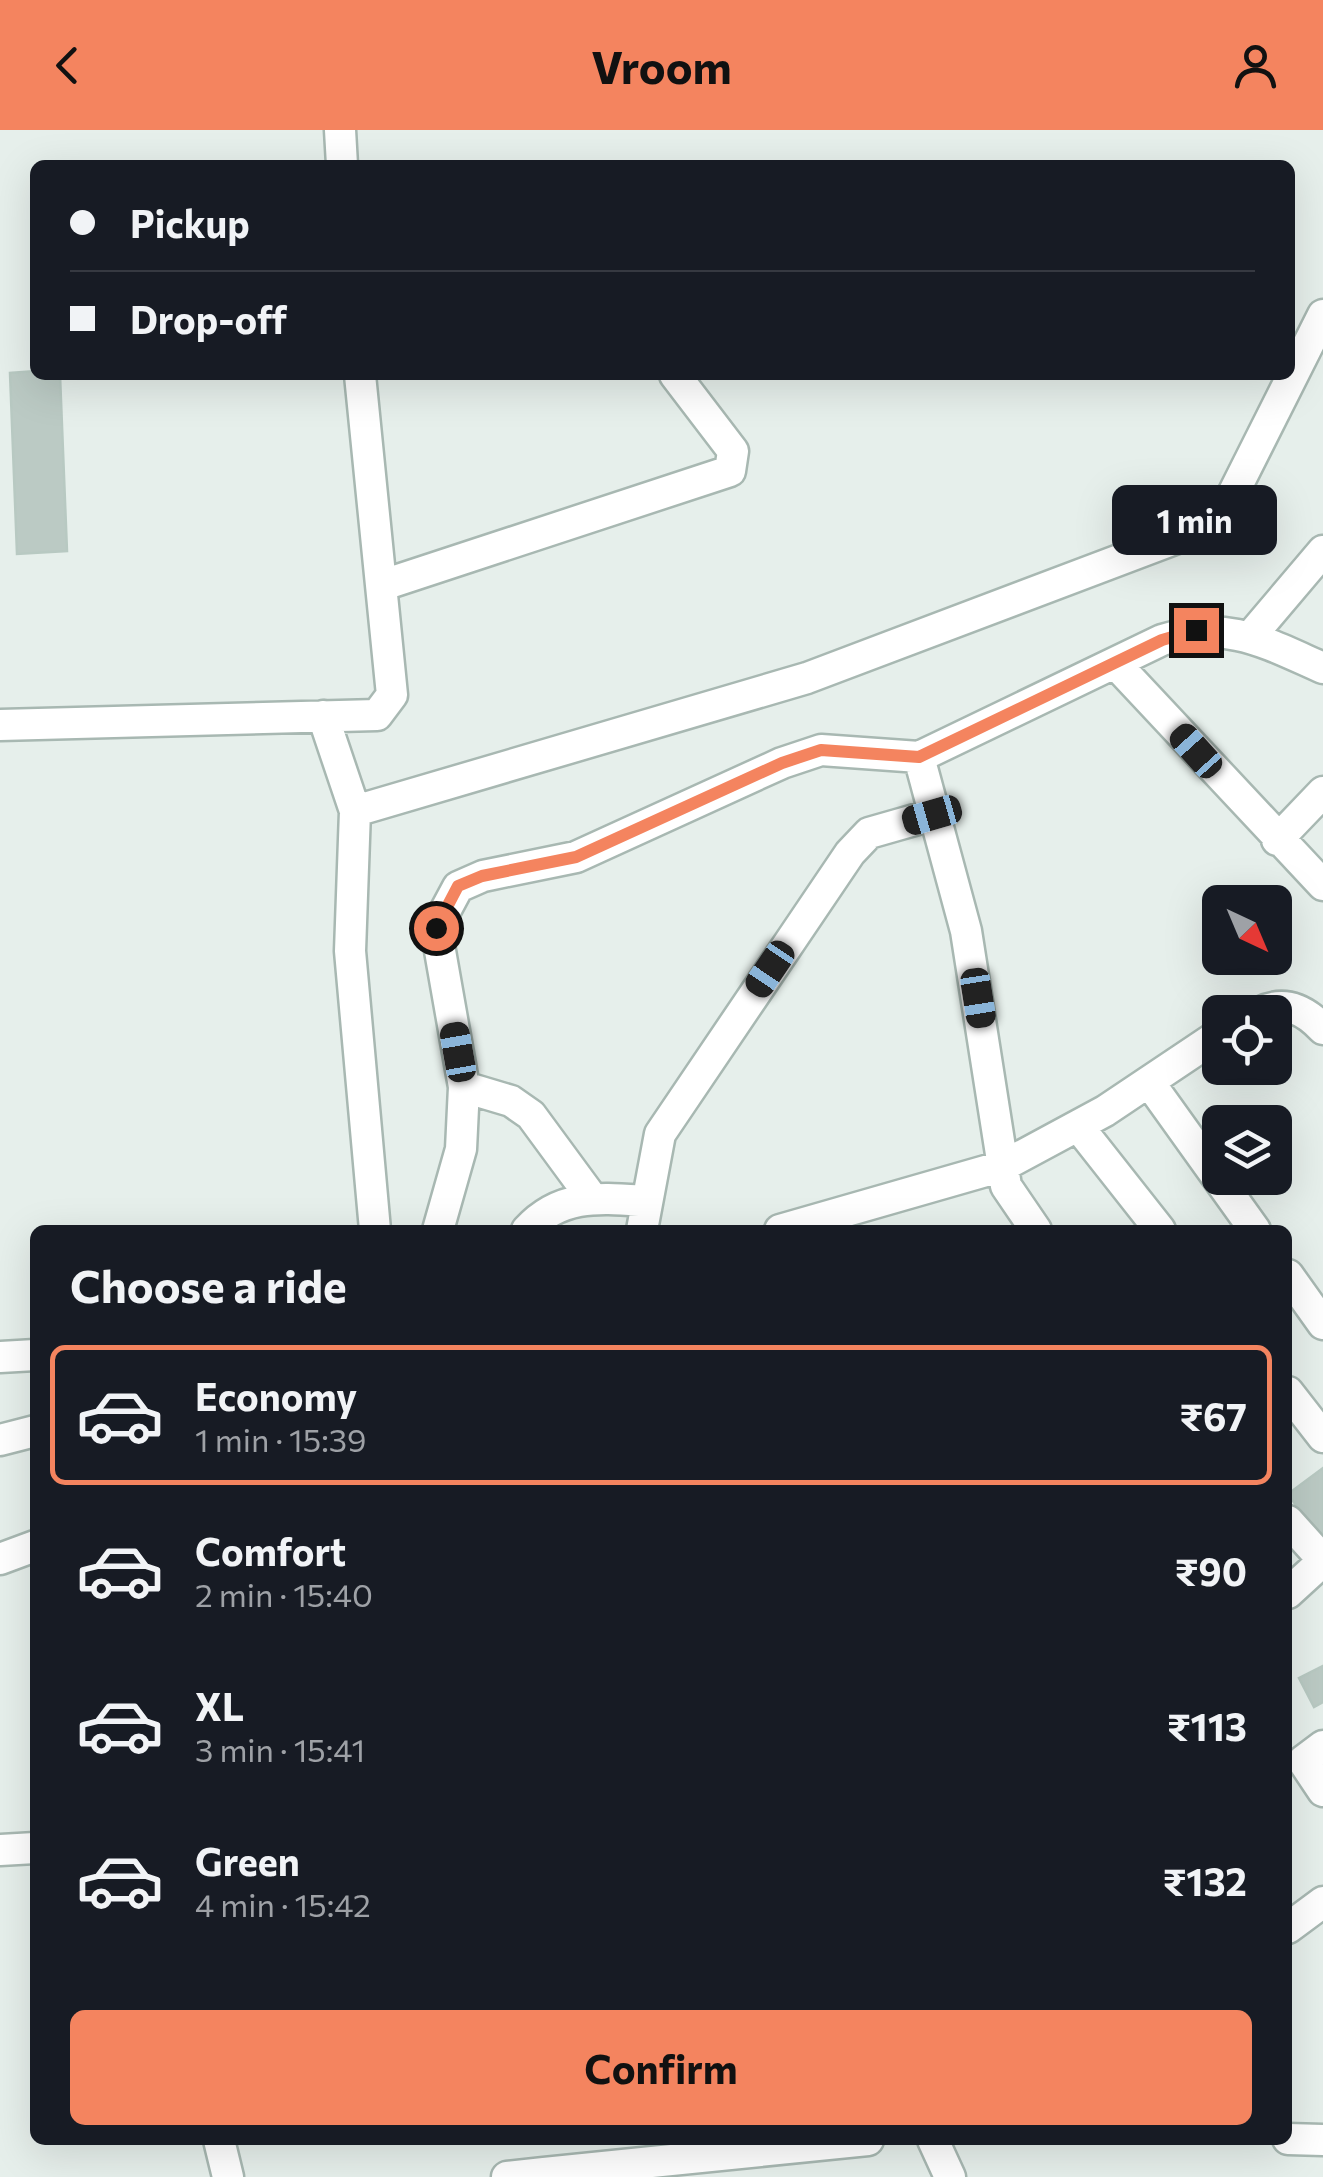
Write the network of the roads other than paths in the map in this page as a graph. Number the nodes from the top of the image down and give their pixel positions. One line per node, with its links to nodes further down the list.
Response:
1 (340, 130): 2 (street)
2 (342, 160)
3 (1323, 315): 4 (street)
4 (1295, 371)
5 (361, 380): 9 (street)
6 (679, 380): 9 (street)
7 (1290, 380): 17 (street)
8 (1323, 551): 10 (street)
9 (383, 585): 13 (street)
10 (1251, 636): 11 (street); 12 (street)
11 (1115, 663): 15 (street); 19 (street)
12 (1323, 668)
13 (323, 716): 14 (street); 17 (street)
14 (0, 725)
15 (919, 757): 18 (street); 25 (street)
16 (1323, 792): 19 (street)
17 (355, 811): 30 (street)
18 (932, 815): 27 (street); 29 (street)
19 (1277, 840): 20 (street)
20 (1323, 885)
21 (1292, 1007): 22 (street)
22 (1318, 1015)
23 (1202, 1046): 24 (street)
24 (1149, 1082): 26 (street); 36 (street)
25 (464, 1086): 28 (street); 31 (street)
26 (1078, 1126): 27 (street); 35 (street)
27 (1003, 1166): 33 (street); 34 (street)
28 (592, 1198): 29 (street); 32 (street)
29 (645, 1215)
30 (375, 1225)
31 (439, 1225)
32 (534, 1225)
33 (797, 1225)
34 (1033, 1225)
35 (1156, 1225)
36 (1249, 1225)
37 (1292, 1281): 38 (street)
38 (1323, 1324)
39 (30, 1355): 40 (street)
40 (0, 1357)
41 (1292, 1397): 43 (street)
42 (30, 1433): 44 (street)
43 (1323, 1437)
44 (0, 1440)
45 (1292, 1525): 48 (street)
46 (30, 1548): 47 (street)
47 (0, 1559)
48 (1323, 1560): 49 (street)
49 (1292, 1589)
50 (1323, 1746): 51 (street)
51 (1323, 1790)
52 (30, 1848): 53 (street)
53 (0, 1850)
54 (1323, 1902): 55 (street)
55 (1292, 1925)
56 (1292, 2139): 57 (street)
57 (1323, 2140)
58 (219, 2145): 62 (street)
59 (822, 2145): 61 (street)
60 (934, 2145): 64 (street)
61 (544, 2175): 63 (street)
62 (228, 2177)
63 (507, 2177)
64 (950, 2177)

